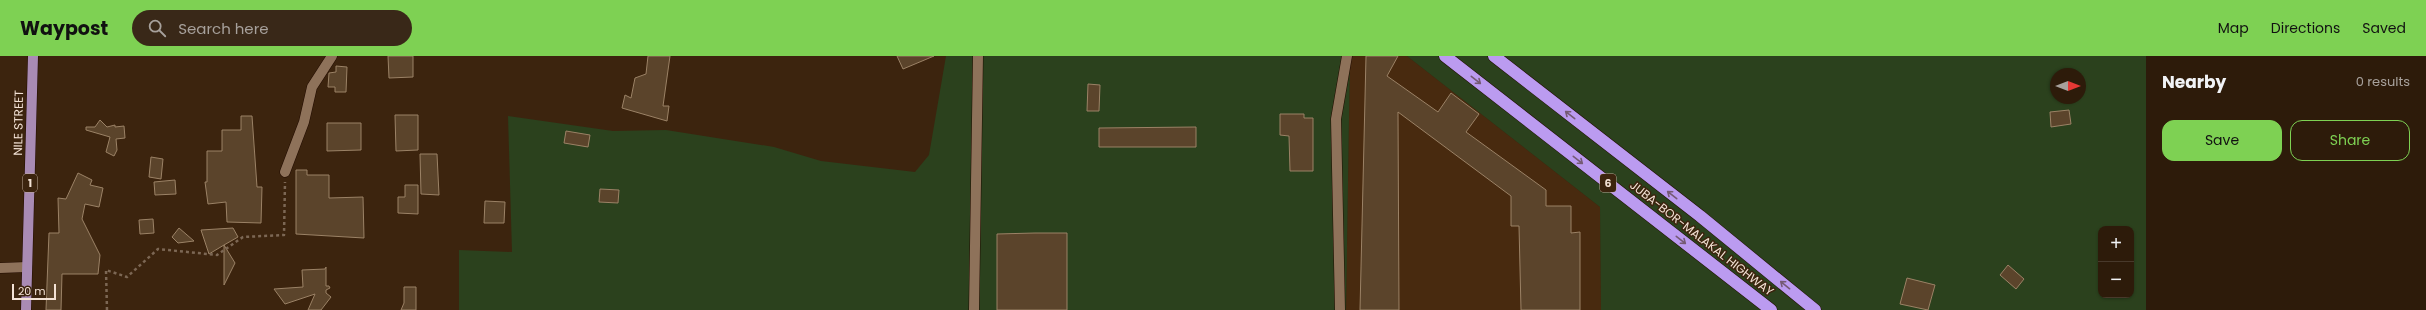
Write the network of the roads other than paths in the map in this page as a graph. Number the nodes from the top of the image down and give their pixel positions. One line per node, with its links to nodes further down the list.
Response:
1 (33, 56): 8 (main road, NILE STREET / 1)
2 (332, 56): 7 (street)
3 (978, 56): 11 (street)
4 (1347, 56): 12 (street)
5 (1445, 56): 13 (highway, JUBA-BOR-MALAKAL HIGHWAY / 6, one-way to 13)
6 (1494, 56): 14 (highway, JUBA-BOR-MALAKAL HIGHWAY / 6, one-way to 6)
7 (285, 172)
8 (27, 267): 9 (street); 10 (main road, NILE STREET / 1)
9 (0, 268)
10 (26, 310)
11 (974, 310)
12 (1340, 310)
13 (1771, 310)
14 (1815, 310)

